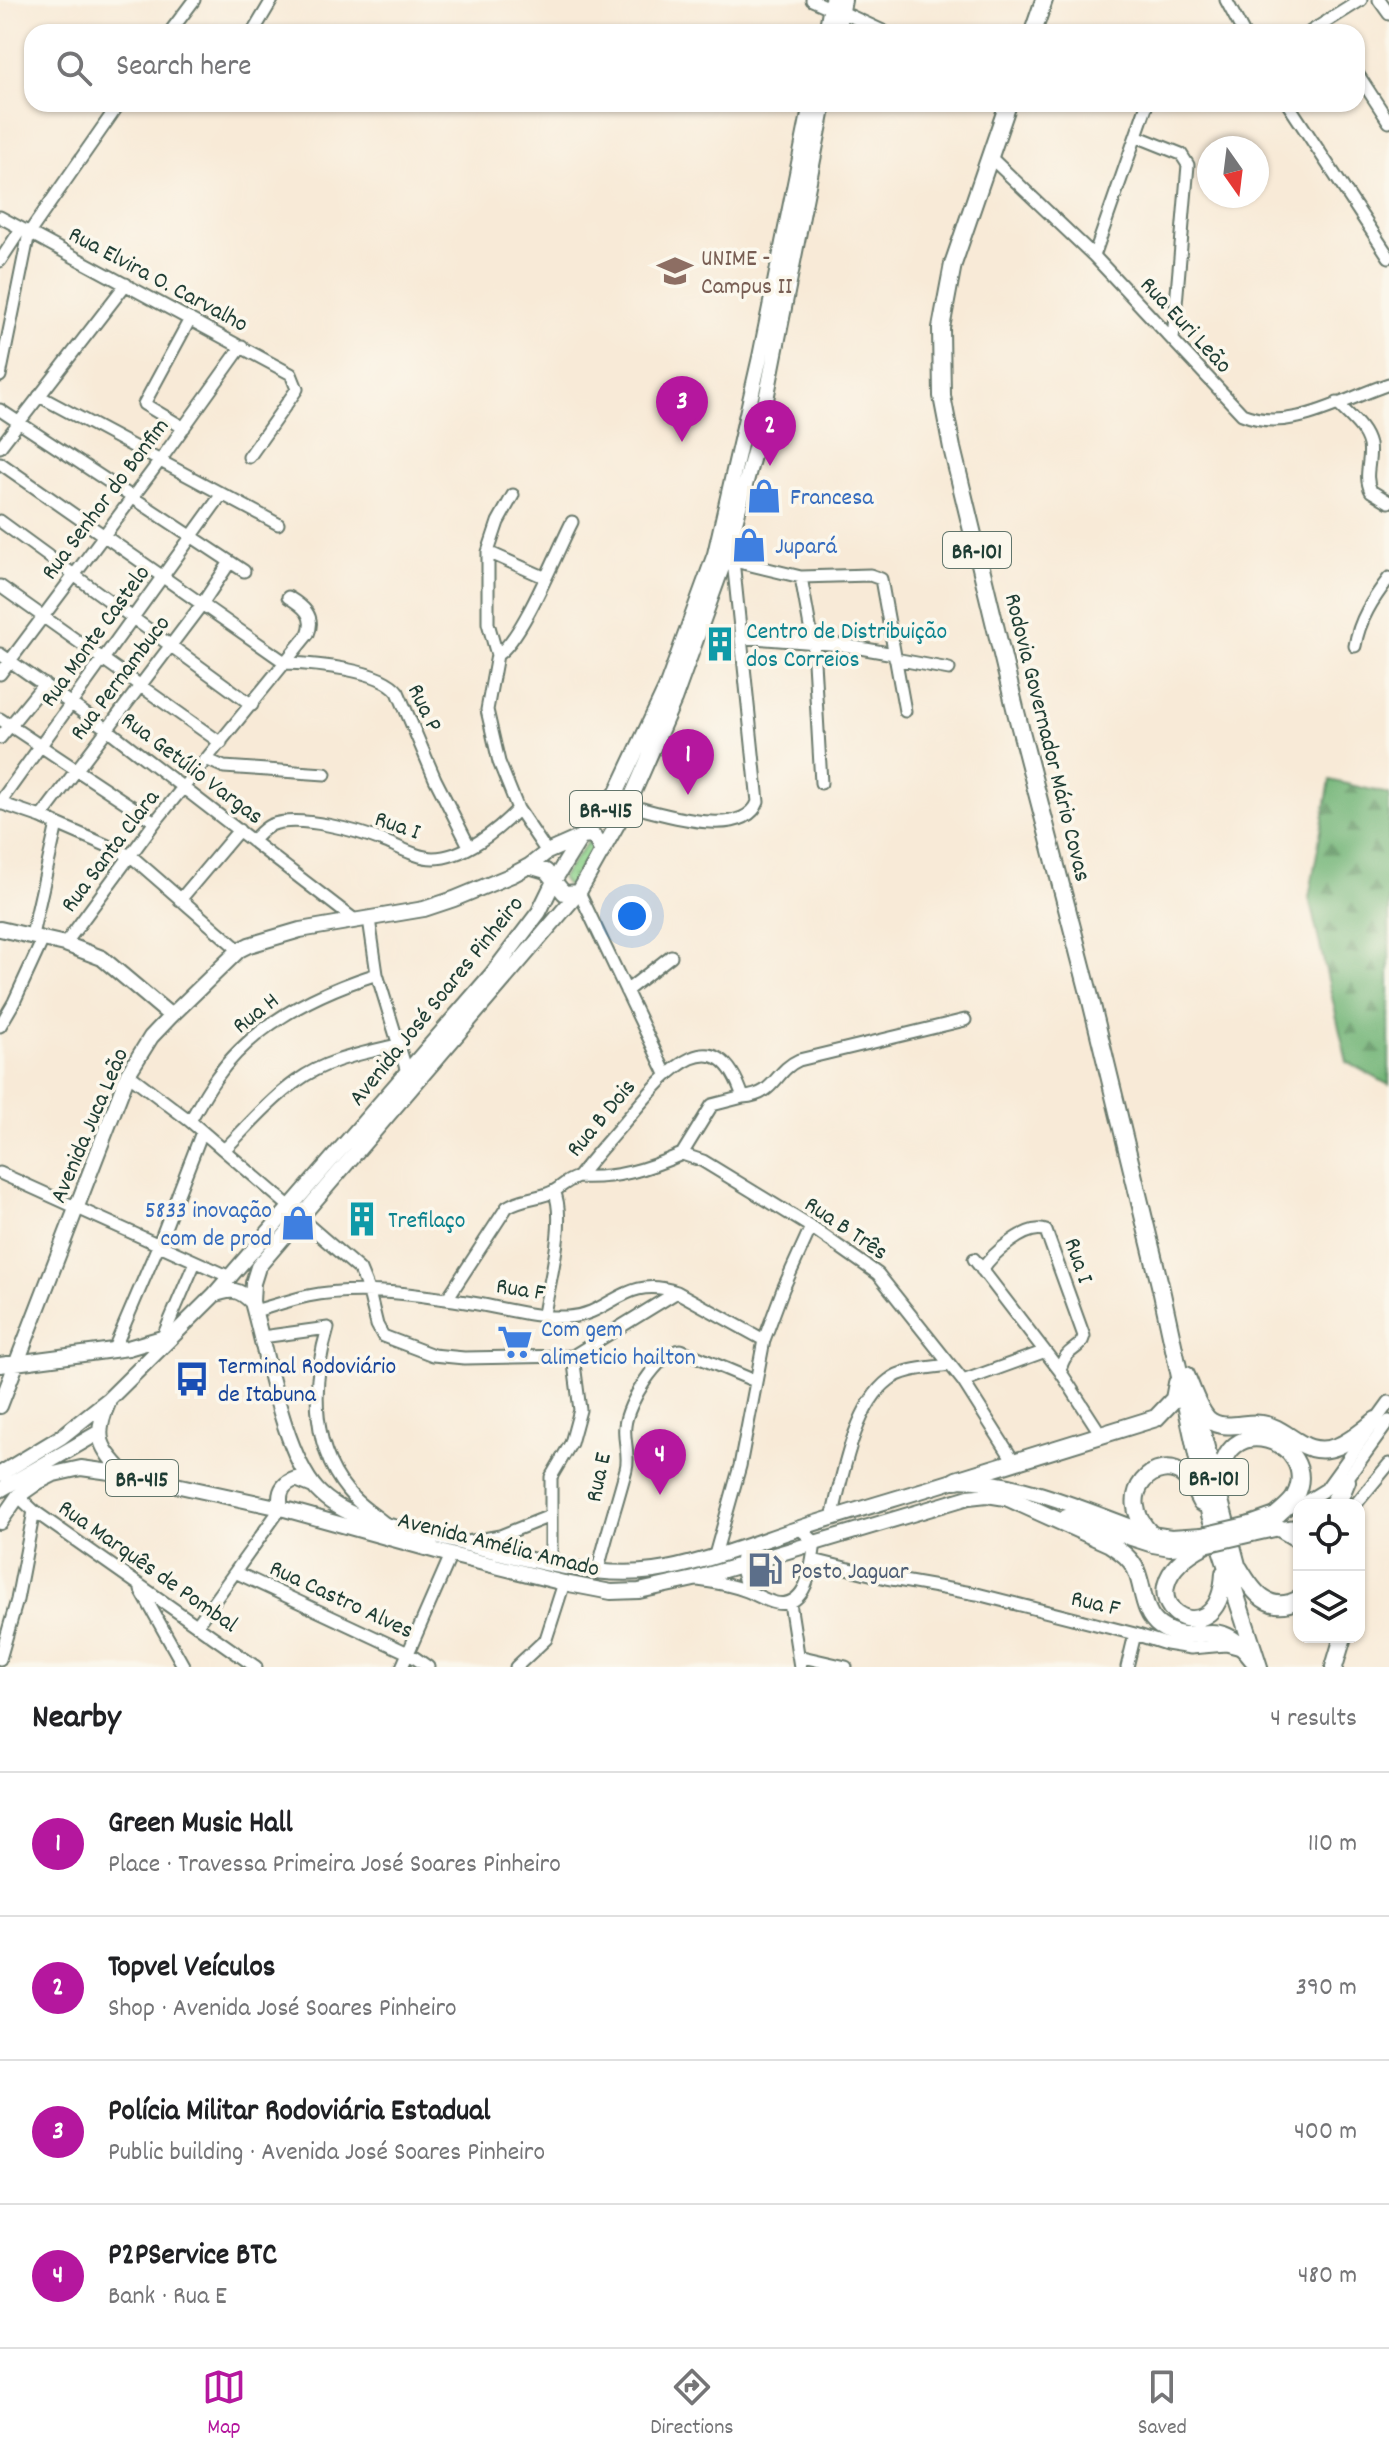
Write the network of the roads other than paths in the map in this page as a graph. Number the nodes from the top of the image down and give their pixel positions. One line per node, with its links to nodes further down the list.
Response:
1 (194, 0): 10 (street)
2 (272, 0): 11 (street)
3 (812, 0): 8 (street)
4 (1044, 0): 14 (highway)
5 (1226, 0): 15 (street)
6 (1361, 0): 16 (street)
7 (1379, 0): 9 (street)
8 (837, 5): 12 (main road); 13 (street)
9 (1389, 14)
10 (176, 24)
11 (258, 24)
12 (829, 24)
13 (871, 24)
14 (1036, 24)
15 (1239, 24)
16 (1332, 24)
17 (1365, 85): 24 (street)
18 (113, 112): 28 (street)
19 (809, 112): 104 (main road, Avenida José Soares Pinheiro / BR-415)
20 (822, 112): 58 (main road, Avenida José Soares Pinheiro / BR-415)
21 (1005, 112): 26 (highway, Rodovia Governador Mário Covas / BR-101)
22 (1144, 112): 25 (street)
23 (1293, 112): 29 (street)
24 (1389, 122)
25 (1136, 136): 30 (street); 34 (street)
26 (989, 156): 30 (street, Rua Euri Leão); 162 (highway, Rodovia Governador Mário Covas / BR-101)
27 (0, 217): 28 (street, Rua Elvira O. Carvalho)
28 (25, 231): 31 (street); 32 (street, Rua Elvira O. Carvalho); 36 (street)
29 (1387, 251)
30 (1094, 256): 34 (street, Rua Euri Leão)
31 (0, 261)
32 (126, 284): 33 (street, Rua Elvira O. Carvalho); 39 (street)
33 (190, 319): 35 (street, Rua Elvira O. Carvalho); 43 (street)
34 (1173, 339): 40 (street, Rua Euri Leão)
35 (242, 346): 43 (street, Rua Senhor do Bonfim); 45 (street, Rua Elvira O. Carvalho)
36 (2, 352): 37 (street)
37 (0, 376)
38 (1389, 384): 40 (street, Rua Euri Leão)
39 (39, 396): 42 (street); 46 (street)
40 (1337, 403): 51 (street)
41 (0, 410): 42 (street)
42 (19, 423): 44 (street); 50 (street)
43 (184, 428): 46 (street, Rua Senhor do Bonfim)
44 (0, 447)
45 (249, 457)
46 (159, 462): 48 (street); 50 (street, Rua Senhor do Bonfim)
47 (0, 463): 55 (street)
48 (222, 494): 54 (street); 56 (street, Rua Monte Castelo)
49 (513, 495): 57 (street)
50 (132, 499): 55 (street, Rua Senhor do Bonfim); 56 (street)
51 (1389, 502)
52 (0, 521): 61 (street)
53 (572, 522): 62 (street)
54 (278, 524)
55 (104, 536): 61 (street, Rua Senhor do Bonfim); 64 (street)
56 (192, 538): 59 (street); 64 (street, Rua Monte Castelo)
57 (488, 552): 62 (street); 75 (street)
58 (729, 560): 63 (street); 71 (street); 98 (main road, Avenida José Soares Pinheiro / BR-415)
59 (230, 562): 60 (street); 68 (street, Rua Pernambuco)
60 (244, 571)
61 (75, 575): 69 (street, Rua Senhor do Bonfim); 70 (street)
62 (544, 577): 75 (street)
63 (801, 577): 72 (street); 76 (street)
64 (163, 578): 68 (street); 70 (street, Rua Monte Castelo)
65 (1389, 578): 74 (street)
66 (0, 586): 69 (street)
67 (288, 597): 79 (street, Rua Santa Clara)
68 (202, 604): 73 (street, Rua Pernambuco); 79 (street)
69 (43, 617): 77 (street, Rua Senhor do Bonfim); 78 (street)
70 (133, 618): 73 (street); 78 (street, Rua Monte Castelo)
71 (741, 637): 72 (street); 98 (street)
72 (813, 644): 76 (street); 95 (street)
73 (171, 645): 83 (street, Rua Pernambuco); 85 (street)
74 (1355, 646)
75 (497, 655): 99 (street)
76 (895, 656): 80 (street); 86 (street)
77 (5, 657): 81 (street, Rua Senhor do Bonfim); 82 (street, Rua Getúlio Vargas)
78 (104, 660): 83 (street); 84 (street, Rua Monte Castelo)
79 (286, 663): 85 (street, Rua Santa Clara); 106 (street, Rua P)
80 (949, 669)
81 (0, 674)
82 (44, 684): 84 (street, Rua Getúlio Vargas); 87 (street)
83 (140, 686): 88 (street, Rua Pernambuco); 90 (street)
84 (71, 705): 88 (street, Rua Getúlio Vargas); 91 (street, Rua Monte Castelo)
85 (252, 705): 90 (street, Rua Santa Clara)
86 (905, 711)
87 (5, 723): 89 (street); 91 (street)
88 (107, 729): 93 (street, Rua Pernambuco); 96 (street, Rua Getúlio Vargas)
89 (0, 738)
90 (221, 743): 92 (street, Rua Santa Clara)
91 (40, 746): 93 (street); 97 (street, Rua Monte Castelo)
92 (208, 760): 94 (street); 96 (street, Rua Santa Clara)
93 (77, 769): 100 (street, Rua Pernambuco); 101 (street)
94 (325, 774)
95 (821, 783)
96 (184, 788): 101 (street, Rua Santa Clara); 103 (street, Rua Getúlio Vargas)
97 (0, 802): 100 (street)
98 (628, 805): 108 (main road, Avenida José Soares Pinheiro / BR-415)
99 (518, 809): 106 (street, Rua I); 107 (street)
100 (41, 817): 102 (street)
101 (155, 822): 109 (street, Rua Santa Clara)
102 (57, 824): 109 (street); 116 (street)
103 (239, 830): 105 (street, Rua Getúlio Vargas); 113 (street)
104 (581, 837): 107 (main road, Avenida Juca Leão); 108 (main road); 111 (main road, Avenida José Soares Pinheiro / BR-415)
105 (252, 841): 106 (street, Rua I); 114 (street, Rua Getúlio Vargas)
106 (469, 846)
107 (547, 852): 110 (main road, Avenida Juca Leão)
108 (602, 852): 112 (main road, Avenida José Soares Pinheiro / BR-415)
109 (131, 856): 113 (street); 117 (street, Rua Santa Clara)
110 (529, 866): 111 (main road); 114 (main road, Avenida Juca Leão)
111 (555, 879): 112 (main road); 126 (main road, Avenida José Soares Pinheiro / BR-415)
112 (579, 892): 121 (street); 138 (main road, Avenida José Soares Pinheiro / BR-415)
113 (180, 900): 118 (street)
114 (362, 920): 118 (main road, Avenida Juca Leão); 120 (street)
115 (0, 929): 116 (main road)
116 (38, 937): 117 (main road); 124 (street)
117 (65, 944): 122 (main road)
118 (239, 950): 122 (main road, Avenida Juca Leão)
119 (671, 956): 121 (street)
120 (377, 974): 125 (street); 130 (street, Rua H)
121 (626, 991): 128 (street)
122 (171, 1016): 127 (main road, Avenida Juca Leão)
123 (965, 1020): 129 (street)
124 (0, 1026)
125 (397, 1045): 126 (street); 132 (street)
126 (407, 1072): 138 (main road, Avenida José Soares Pinheiro / BR-415)
127 (128, 1074): 130 (street); 137 (main road, Avenida Juca Leão)
128 (666, 1074): 129 (street, Rua B Dois); 135 (street, Rua B Dois)
129 (743, 1097): 133 (street)
130 (190, 1121): 131 (street)
131 (202, 1132): 132 (street); 140 (street)
132 (224, 1150): 138 (street)
133 (682, 1154): 135 (street); 139 (street, Rua B Três)
134 (0, 1173): 137 (street)
135 (578, 1177): 136 (street, Rua B Dois)
136 (554, 1191): 148 (street, Rua B Dois); 150 (street)
137 (76, 1207): 140 (street); 157 (main road, Avenida Juca Leão)
138 (295, 1212): 144 (main road, Avenida José Soares Pinheiro / BR-415); 145 (street); 149 (main road, Avenida José Soares Pinheiro / BR-415)
139 (811, 1227): 153 (street); 159 (street, Rua B Três)
140 (158, 1246): 142 (street); 154 (street)
141 (974, 1259): 143 (street)
142 (195, 1262): 144 (street); 151 (street, Avenida José Soares Pinheiro)
143 (982, 1270): 155 (street); 160 (street, Rua I)
144 (230, 1277): 147 (main road, Avenida José Soares Pinheiro / BR-415)
145 (369, 1292): 148 (street, Rua F); 149 (street, Rua F); 156 (street)
146 (677, 1292): 150 (street, Rua F); 153 (street, Rua F); 156 (street)
147 (214, 1295): 149 (main road); 151 (main road, Avenida José Soares Pinheiro / BR-415)
148 (447, 1299): 150 (street, Rua F)
149 (253, 1307): 152 (main road, Avenida Amélia Amado / BR-415)
150 (544, 1314)
151 (168, 1337): 154 (main road); 161 (main road, Avenida José Soares Pinheiro / BR-415)
152 (262, 1337): 179 (main road, Avenida Amélia Amado / BR-415); 196 (street)
153 (764, 1340): 164 (street)
154 (114, 1349): 157 (main road); 161 (main road)
155 (1043, 1352): 160 (street); 165 (street)
156 (573, 1356): 192 (street)
157 (18, 1363): 158 (main road); 166 (main road, Avenida Juca Leão)
158 (0, 1365)
159 (949, 1365): 165 (street, Rua B Três); 193 (street)
160 (1060, 1371): 172 (street)
161 (136, 1374): 167 (main road, Avenida José Soares Pinheiro / BR-415)
162 (1182, 1376): 170 (highway); 172 (highway); 190 (highway, Rodovia Governador Mário Covas / BR-101)
163 (0, 1377): 166 (main road)
164 (755, 1381): 207 (street); 212 (street, Rua E)
165 (963, 1381): 173 (street, Rua B Três)
166 (7, 1391): 169 (main road, Avenida Juca Leão)
167 (109, 1399): 171 (main road); 175 (main road, BR-415)
168 (1389, 1402): 170 (street)
169 (0, 1406)
170 (1382, 1421): 178 (street); 183 (street)
171 (98, 1433): 176 (main road); 180 (main road)
172 (1102, 1436): 173 (highway)
173 (1015, 1463): 177 (highway)
174 (1389, 1464): 186 (street)
175 (0, 1474)
176 (125, 1474): 181 (main road, Avenida Amélia Amado / BR-415); 187 (main road, Avenida Amélia Amado / BR-415)
177 (956, 1480): 193 (main road, Avenida Amélia Amado); 200 (main road)
178 (1347, 1481): 184 (street); 185 (highway)
179 (314, 1487): 187 (main road); 191 (main road); 196 (main road, Avenida Amélia Amado)
180 (0, 1490)
181 (18, 1496): 189 (street, Rua Marquês de Pombal); 195 (main road, Avenida Amélia Amado / BR-415)
182 (1004, 1496): 201 (main road); 202 (main road, Avenida Amélia Amado); 223 (highway)
183 (1309, 1499)
184 (1333, 1499)
185 (1340, 1499)
186 (1360, 1499)
187 (281, 1508): 191 (main road, Avenida Amélia Amado / BR-415); 213 (street)
188 (1293, 1510): 194 (street)
189 (34, 1511): 216 (street, Rua Marquês de Pombal); 225 (street)
190 (1217, 1512): 194 (highway); 200 (highway); 210 (highway, Rodovia Governador Mário Covas / BR-101)
191 (302, 1515): 206 (main road, Avenida Amélia Amado)
192 (550, 1516): 198 (street); 205 (street)
193 (832, 1518): 199 (main road, Avenida Amélia Amado)
194 (1278, 1521): 197 (highway); 201 (main road, bridge)
195 (0, 1522)
196 (386, 1524): 203 (main road, Avenida Amélia Amado)
197 (1293, 1527)
198 (525, 1528): 203 (street); 205 (street)
199 (799, 1528): 202 (street); 204 (main road, Avenida Amélia Amado)
200 (1151, 1534): 201 (main road)
201 (1203, 1540): 210 (highway)
202 (815, 1542): 208 (street); 211 (main road, Avenida Amélia Amado)
203 (463, 1543): 209 (main road, Avenida Amélia Amado)
204 (754, 1543): 207 (main road, Avenida Amélia Amado); 211 (street)
205 (550, 1545): 209 (street)
206 (451, 1555): 215 (main road, Avenida Amélia Amado); 224 (street)
207 (715, 1555): 212 (main road, Avenida Amélia Amado)
208 (813, 1560): 219 (street); 221 (street, Rua F)
209 (551, 1563): 212 (main road, Avenida Amélia Amado)
210 (1230, 1563): 218 (highway); 234 (highway, Rodovia Governador Mário Covas / BR-101)
211 (740, 1565): 214 (main road, Avenida Amélia Amado); 217 (street)
212 (598, 1570)
213 (235, 1572): 220 (street); 224 (street, Rua Castro Alves)
214 (694, 1579): 215 (main road, Avenida Amélia Amado); 217 (street)
215 (564, 1583): 231 (street)
216 (139, 1586): 220 (street, Rua Marquês de Pombal); 227 (street)
217 (748, 1591): 219 (street)
218 (1293, 1601)
219 (790, 1603): 226 (street)
220 (197, 1625): 228 (street, Rua Marquês de Pombal)
221 (1135, 1634): 223 (street, Rua F); 233 (street)
222 (1341, 1643): 235 (highway)
223 (1246, 1651): 234 (highway)
224 (408, 1653): 229 (street); 230 (street, Rua Castro Alves)
225 (0, 1659)
226 (799, 1662): 232 (street)
227 (184, 1667)
228 (256, 1667)
229 (402, 1667)
230 (428, 1667)
231 (516, 1667)
232 (846, 1667)
233 (1127, 1667)
234 (1260, 1667)
235 (1334, 1667)

